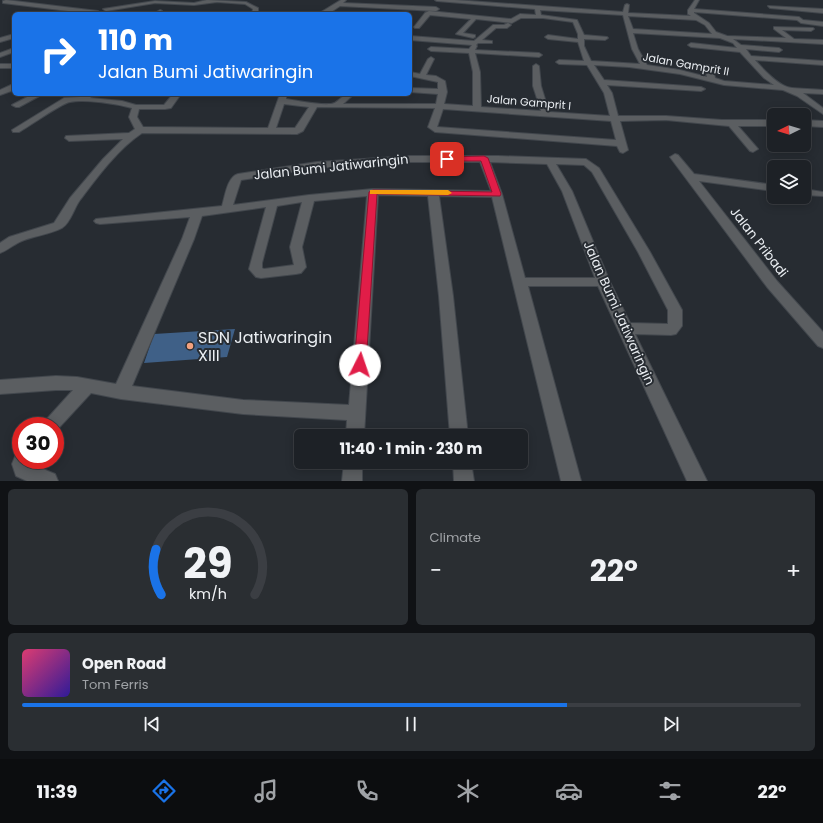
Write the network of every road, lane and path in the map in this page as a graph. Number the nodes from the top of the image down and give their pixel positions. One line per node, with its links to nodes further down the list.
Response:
1 (10, 0): 13 (street)
2 (144, 0): 27 (street)
3 (208, 0): 9 (street)
4 (344, 0): 14 (street)
5 (407, 0): 19 (street)
6 (436, 0): 10 (street)
7 (534, 0): 24 (street)
8 (52, 1): 15 (street)
9 (216, 1): 23 (street); 34 (street)
10 (451, 1): 24 (street)
11 (565, 2): 29 (street)
12 (784, 2): 31 (street)
13 (18, 4): 15 (street); 22 (street)
14 (338, 4): 19 (street); 35 (street)
15 (32, 5): 32 (street)
16 (584, 5): 37 (street)
17 (627, 5): 38 (street)
18 (693, 5): 20 (street); 42 (street); 46 (street)
19 (396, 7): 28 (street); 36 (street)
20 (728, 7)
21 (770, 7): 31 (street)
22 (0, 8)
23 (115, 8): 27 (street); 30 (street)
24 (528, 8): 25 (street)
25 (537, 8): 29 (street); 40 (street)
26 (664, 8): 39 (street)
27 (106, 9): 33 (street)
28 (436, 9)
29 (562, 10): 37 (street)
30 (130, 11)
31 (823, 11)
32 (79, 12)
33 (91, 12)
34 (255, 12)
35 (326, 12)
36 (395, 12)
37 (590, 12): 38 (street)
38 (624, 14): 39 (street); 49 (street)
39 (664, 16): 42 (street)
40 (541, 17): 45 (street); 55 (street)
41 (474, 18): 45 (street); 47 (street); 57 (street)
42 (696, 18): 50 (street)
43 (811, 19): 44 (street)
44 (823, 20)
45 (512, 21): 57 (street)
46 (823, 24)
47 (417, 27)
48 (823, 30): 58 (street)
49 (630, 31): 50 (street); 78 (street)
50 (720, 36): 58 (street); 63 (street)
51 (12, 37): 56 (street)
52 (548, 37): 55 (street)
53 (412, 38): 57 (street)
54 (605, 38): 55 (street)
55 (581, 39): 73 (street)
56 (0, 40)
57 (477, 40): 59 (street); 66 (street)
58 (792, 40): 60 (street)
59 (490, 42)
60 (823, 42)
61 (691, 45): 63 (street)
62 (431, 49): 66 (street)
63 (742, 49): 64 (street); 69 (street)
64 (779, 50)
65 (12, 51): 67 (street)
66 (471, 51): 68 (street); 100 (street)
67 (0, 55)
68 (538, 55)
69 (750, 58): 72 (street); 85 (street)
70 (430, 59): 80 (street)
71 (559, 62): 73 (street, Jalan Gamprit II)
72 (823, 63)
73 (590, 64): 78 (street, Jalan Gamprit II); 82 (street)
74 (0, 66): 75 (street)
75 (12, 66)
76 (536, 66): 102 (street)
77 (708, 67): 81 (street)
78 (645, 68): 81 (street, Jalan Gamprit II)
79 (412, 74): 80 (street)
80 (422, 76): 87 (street)
81 (711, 80): 85 (street, Jalan Gamprit II)
82 (602, 82): 84 (street); 103 (street)
83 (12, 88): 89 (street)
84 (701, 89)
85 (787, 89): 88 (street, Jalan Gamprit II); 101 (street)
86 (412, 90): 87 (street)
87 (443, 92): 98 (street)
88 (823, 92)
89 (0, 93)
90 (35, 96): 95 (street)
91 (87, 96): 94 (street)
92 (176, 96): 99 (street)
93 (348, 96): 97 (street)
94 (82, 99): 99 (street); 108 (street)
95 (16, 105)
96 (314, 105): 97 (street, Jalan Gamprit I); 109 (street); 109 (street, Jalan Gamprit I)
97 (335, 106): 98 (street, Jalan Gamprit I)
98 (440, 106): 100 (street, Jalan Gamprit I); 103 (street)
99 (136, 107): 110 (street)
100 (477, 109): 102 (street, Jalan Gamprit I)
101 (823, 112)
102 (546, 114): 103 (street, Jalan Gamprit I)
103 (616, 119): 104 (street, Jalan Gamprit I)
104 (731, 123): 105 (street, Jalan Gamprit I); 112 (street)
105 (767, 123)
106 (811, 123): 107 (street)
107 (823, 124)
108 (16, 130)
109 (271, 131): 110 (street)
110 (136, 133): 111 (street); 128 (street)
111 (69, 138)
112 (754, 149)
113 (675, 157): 116 (street, Jalan Pribadi)
114 (484, 158): 115 (street, Jalan Bumi Jatiwaringin); 121 (street); 125 (street, Jalan Bumi Jatiwaringin)
115 (550, 161): 130 (street, Jalan Bumi Jatiwaringin); 131 (street)
116 (690, 177): 117 (street); 132 (street, Jalan Pribadi)
117 (767, 187)
118 (373, 192): 119 (street); 123 (street); 136 (street)
119 (433, 192): 121 (street); 139 (street)
120 (811, 193): 122 (street)
121 (497, 194): 129 (street)
122 (820, 194)
123 (309, 198): 124 (street); 124 (street)
124 (272, 204): 125 (street)
125 (228, 208): 126 (street)
126 (197, 213): 127 (street); 135 (street)
127 (100, 221)
128 (0, 249)
129 (521, 282): 130 (street); 146 (street)
130 (603, 282): 131 (street, Jalan Bumi Jatiwaringin)
131 (625, 328): 147 (street, Jalan Bumi Jatiwaringin)
132 (823, 342)
133 (87, 386): 134 (street); 135 (street); 137 (street)
134 (0, 387)
135 (121, 392): 136 (street)
136 (357, 413): 138 (street)
137 (59, 417)
138 (356, 429)
139 (458, 429)
140 (23, 469): 143 (street)
141 (353, 469): 144 (street)
142 (463, 469): 145 (street)
143 (48, 481)
144 (352, 481)
145 (464, 481)
146 (571, 481)
147 (697, 481)

